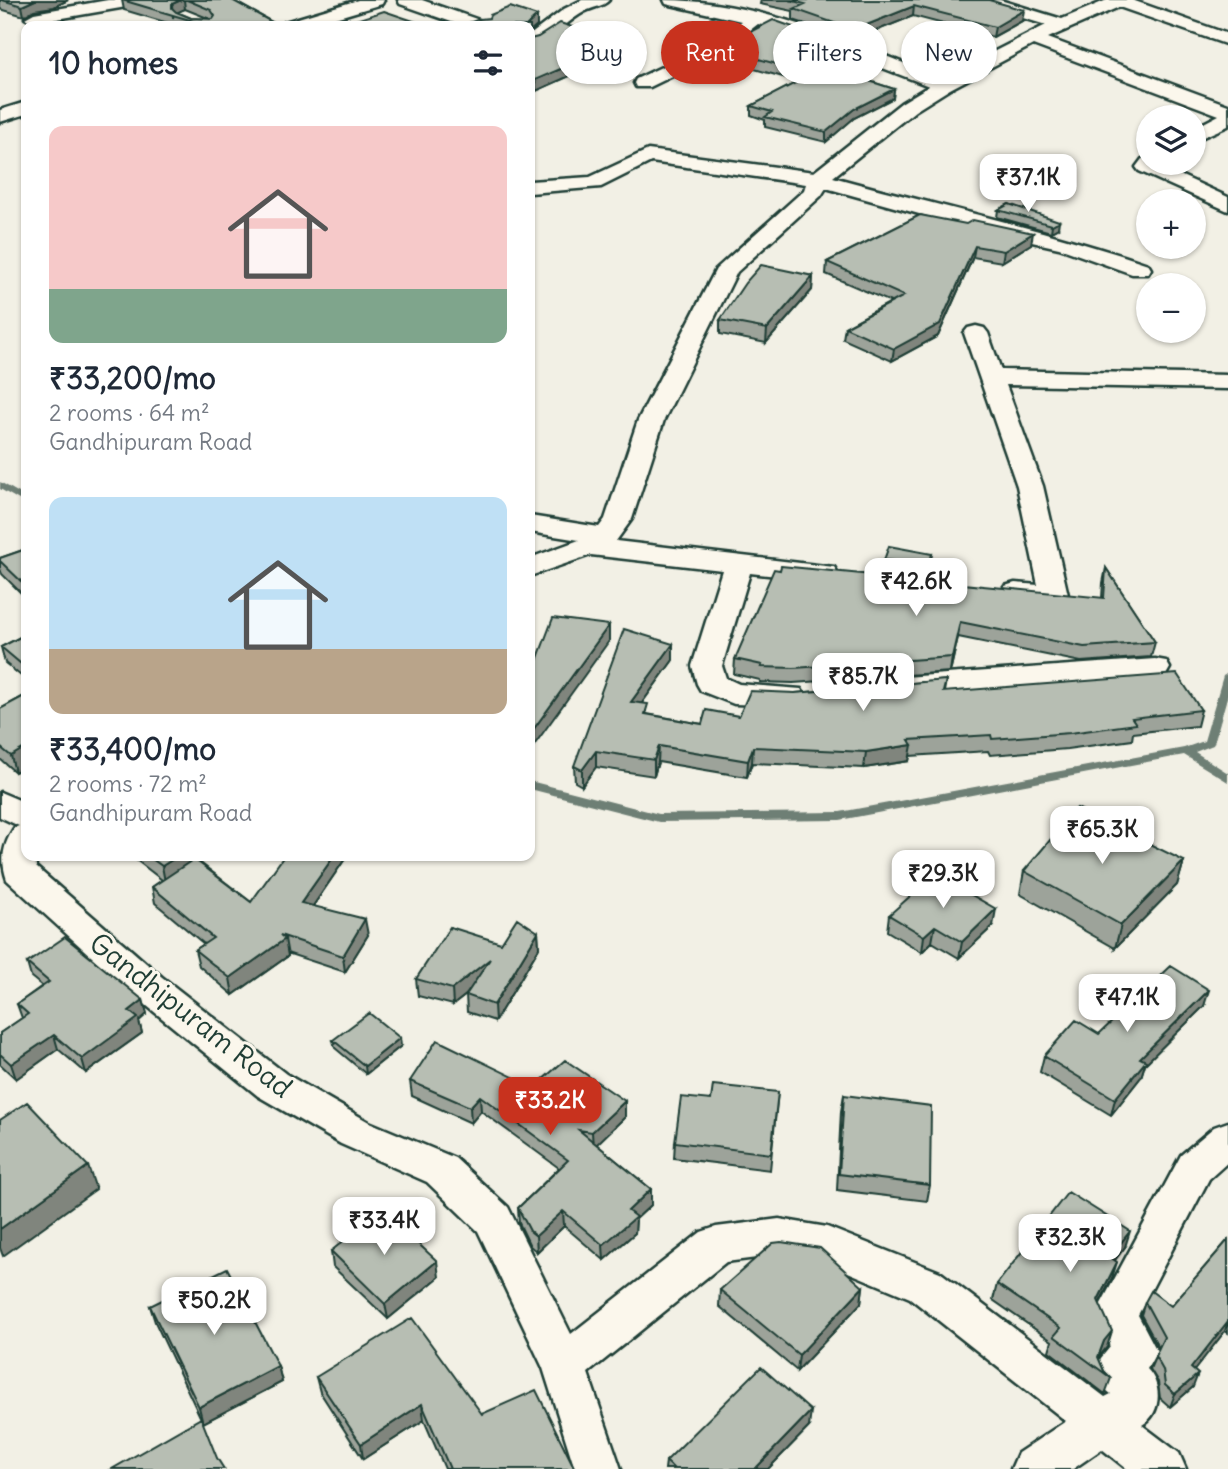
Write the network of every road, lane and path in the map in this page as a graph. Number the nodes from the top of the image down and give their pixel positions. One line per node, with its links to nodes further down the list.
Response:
1 (138, 0): 8 (street)
2 (376, 0): 10 (street)
3 (407, 0): 11 (street)
4 (601, 0): 13 (street)
5 (672, 0): 9 (street)
6 (982, 0): 12 (street)
7 (1120, 1): 12 (street); 15 (street)
8 (34, 18)
9 (755, 18): 16 (street); 17 (street)
10 (307, 21)
11 (459, 21)
12 (1063, 25): 14 (street)
13 (535, 38)
14 (1032, 38): 17 (street); 19 (street)
15 (1228, 40)
16 (647, 81)
17 (943, 85): 24 (street)
18 (21, 110): 20 (street)
19 (1228, 112)
20 (0, 116)
21 (1228, 118): 22 (street)
22 (1206, 129)
23 (1160, 175): 26 (street)
24 (818, 179): 25 (street); 27 (street); 32 (street)
25 (535, 187)
26 (1228, 205)
27 (1140, 270)
28 (976, 332): 29 (street)
29 (994, 377): 30 (street); 36 (street)
30 (1228, 383)
31 (535, 525): 32 (street)
32 (597, 541): 33 (street); 34 (street)
33 (738, 565): 35 (street); 39 (street)
34 (535, 566)
35 (848, 575)
36 (985, 589)
37 (1155, 668): 38 (street)
38 (877, 689)
39 (821, 694)
40 (0, 803): 41 (street)
41 (21, 814)
42 (21, 844): 44 (street, Gandhipuram Road)
43 (1228, 1138): 45 (street)
44 (564, 1366): 45 (street); 46 (street, Gandhipuram Road)
45 (1103, 1422): 47 (street); 48 (street)
46 (598, 1469)
47 (1034, 1469)
48 (1163, 1469)

